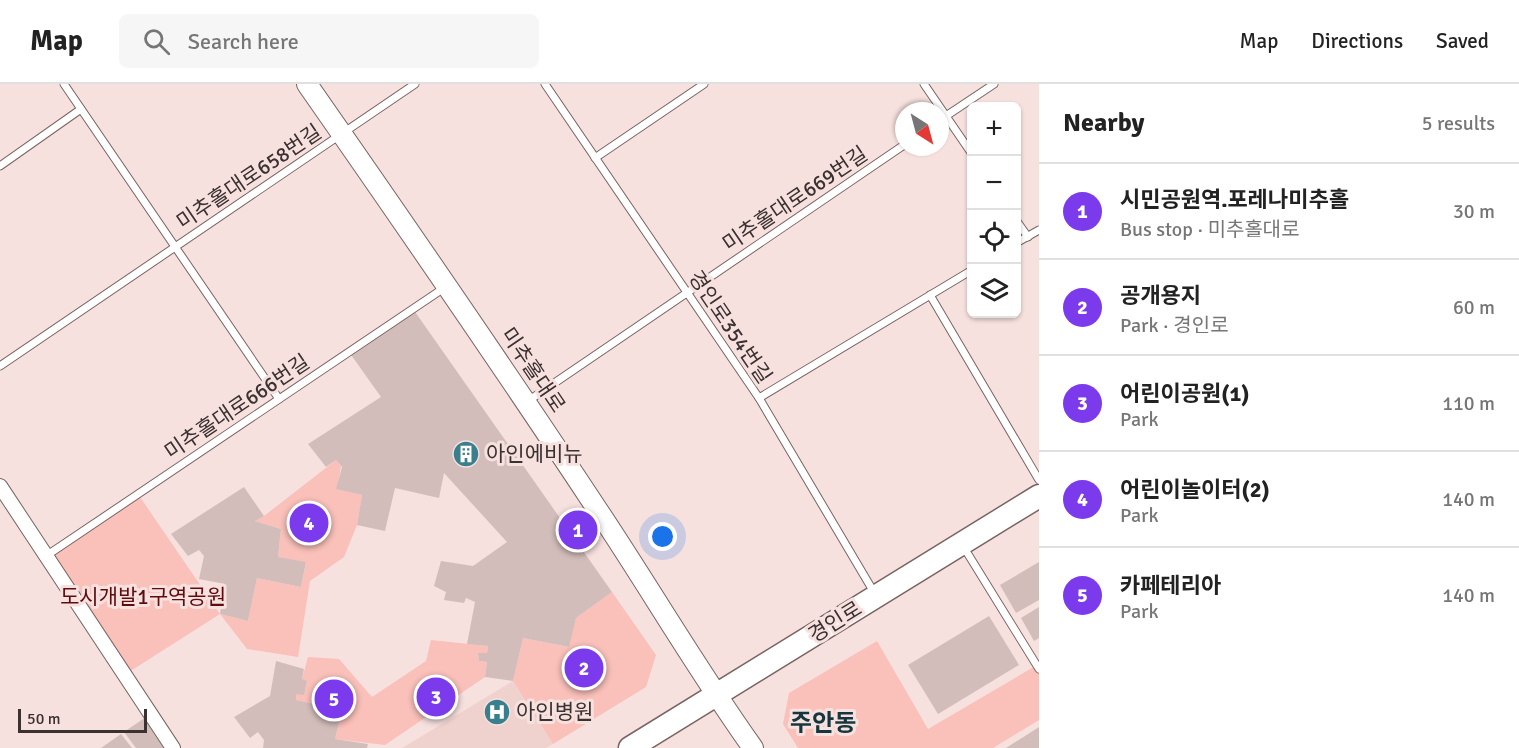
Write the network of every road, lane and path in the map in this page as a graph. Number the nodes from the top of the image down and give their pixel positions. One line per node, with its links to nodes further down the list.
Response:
1 (64, 84): 9 (lane, 미추홀대로658번길)
2 (307, 84): 12 (main road, 미추홀대로)
3 (415, 84): 12 (lane, 미추홀대로658번길)
4 (544, 84): 15 (lane, 경인로354번길)
5 (704, 84): 15 (lane)
6 (924, 84): 8 (lane)
7 (994, 84): 10 (lane)
8 (934, 102)
9 (81, 109): 16 (lane); 21 (lane, 미추홀대로658번길)
10 (949, 114)
11 (949, 125): 13 (lane)
12 (342, 134): 21 (lane, 미추홀대로658번길); 23 (main road, 미추홀대로)
13 (967, 148)
14 (895, 151): 24 (lane, 미추홀대로669번길)
15 (595, 158): 24 (lane, 경인로354번길)
16 (0, 166)
17 (1021, 226): 19 (lane)
18 (1039, 230): 19 (lane)
19 (1028, 237): 20 (lane)
20 (1021, 241)
21 (176, 247): 26 (lane, 미추홀대로658번길); 28 (lane)
22 (967, 273): 25 (lane)
23 (447, 286): 28 (lane, 미추홀대로666번길); 29 (main road, 미추홀대로)
24 (687, 293): 27 (lane, 경인로354번길); 29 (lane, 미추홀대로669번길)
25 (930, 295): 27 (lane); 30 (lane)
26 (0, 366)
27 (759, 398): 35 (lane, 경인로354번길)
28 (279, 399): 34 (lane, 미추홀대로666번길)
29 (526, 402): 37 (main road, 미추홀대로)
30 (1039, 480)
31 (0, 486): 34 (street)
32 (1039, 496): 33 (main road, 경인로)
33 (962, 543): 35 (main road, 경인로); 36 (lane)
34 (46, 556): 38 (street)
35 (876, 596): 37 (main road, 경인로)
36 (1039, 669)
37 (716, 696): 39 (main road, 경인로); 40 (main road, 미추홀대로)
38 (173, 748)
39 (630, 748)
40 (753, 748)

